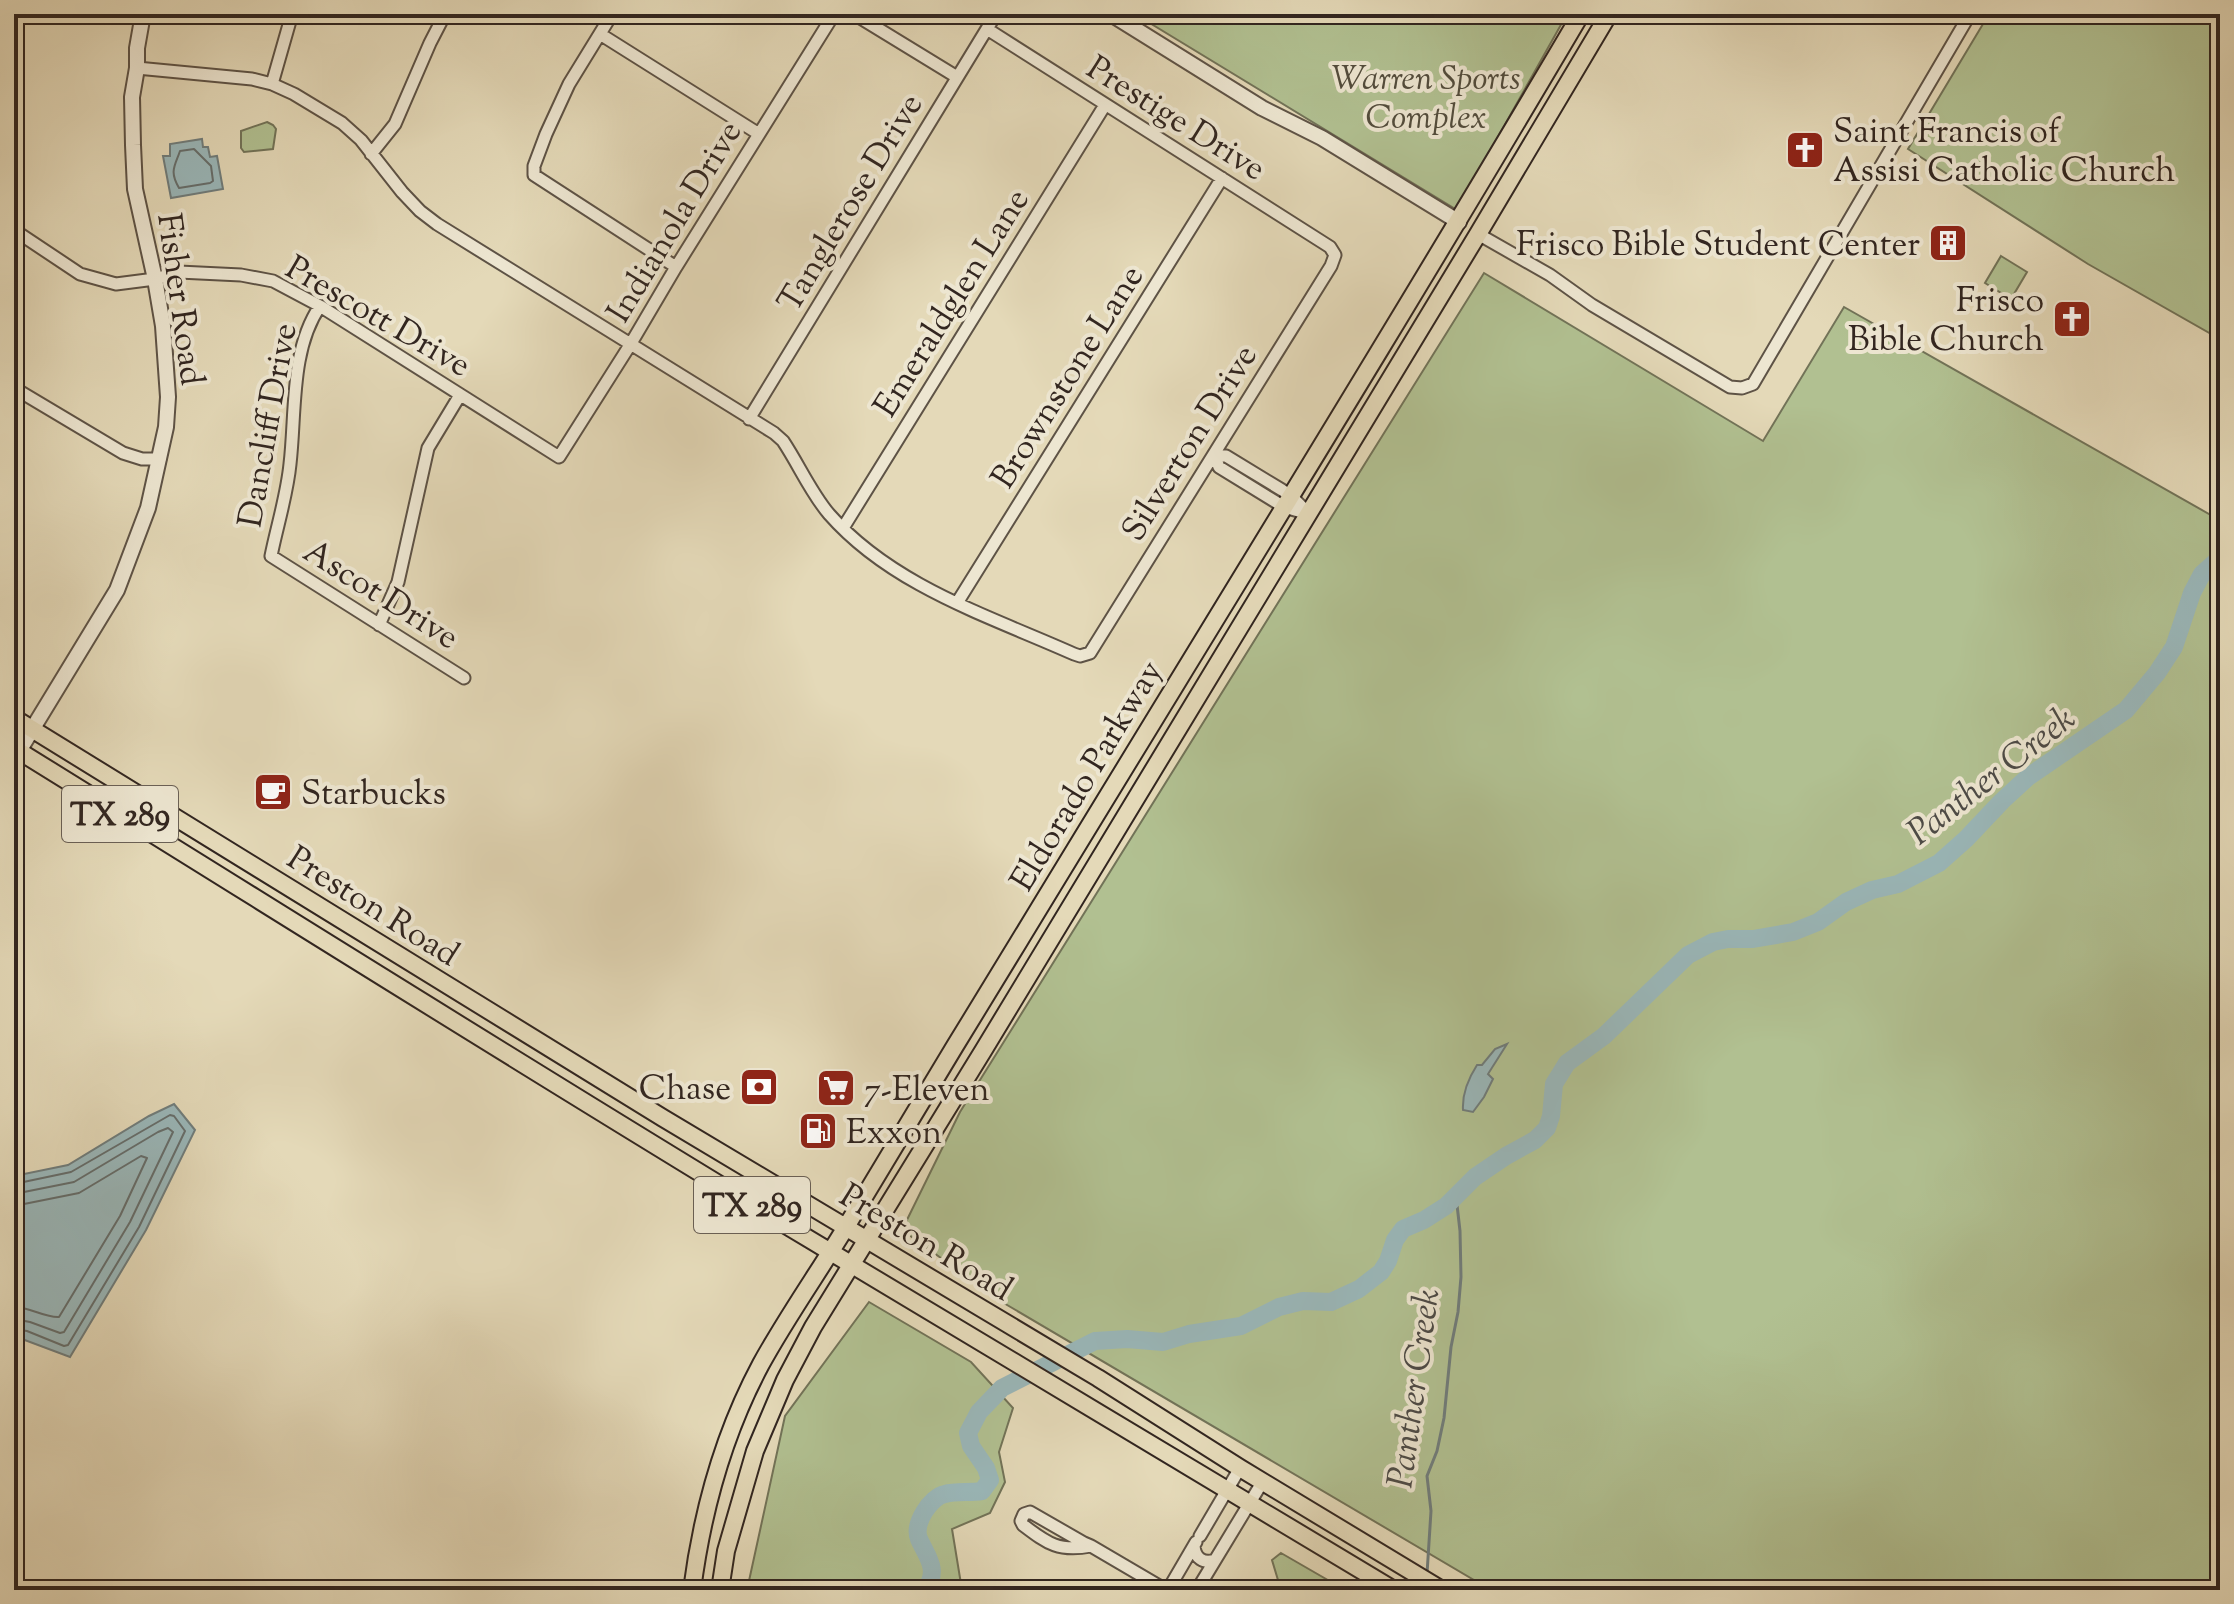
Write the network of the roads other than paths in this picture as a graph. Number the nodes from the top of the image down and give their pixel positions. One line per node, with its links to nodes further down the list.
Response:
1 (143, 14): 14 (street, Fisher Road)
2 (292, 14): 16 (street)
3 (445, 14): 19 (street)
4 (612, 14): 13 (street)
5 (834, 14): 18 (street, Indianola Drive)
6 (854, 14): 15 (street)
7 (996, 14): 12 (street, Tanglerose Drive)
8 (1111, 14): 21 (street)
9 (1583, 14): 11 (main road); 21 (main road, Eldorado Parkway)
10 (1970, 14): 23 (street)
11 (1606, 19): 23 (main road, Eldorado Parkway)
12 (987, 29): 15 (street, Tanglerose Drive); 17 (street, Prestige Drive)
13 (600, 34): 18 (street); 25 (street)
14 (137, 68): 16 (street); 26 (street, Fisher Road)
15 (957, 77): 31 (street, Tanglerose Drive)
16 (272, 84): 19 (street)
17 (1105, 105): 20 (street, Prestige Drive); 37 (street, Emeraldglen Lane)
18 (759, 134): 25 (street, Indianola Drive)
19 (371, 154): 28 (street)
20 (1222, 178): 24 (street, Prestige Drive); 39 (street, Brownstone Lane)
21 (1459, 222): 23 (main road); 35 (main road, Eldorado Parkway)
22 (14, 230): 26 (street, Prescott Drive)
23 (1478, 234): 36 (main road, Eldorado Parkway)
24 (1335, 255): 32 (street, Silverton Drive)
25 (676, 267): 28 (street, Indianola Drive)
26 (155, 279): 27 (street, Prescott Drive); 34 (street, Fisher Road)
27 (320, 306): 30 (street, Prescott Drive); 38 (street, Dancliff Drive)
28 (630, 345): 31 (street); 33 (street, Indianola Drive)
29 (14, 388): 34 (street)
30 (460, 395): 33 (street, Prescott Drive); 40 (street)
31 (749, 419): 37 (street)
32 (1214, 455): 35 (street); 39 (street, Silverton Drive)
33 (559, 457)
34 (160, 459): 43 (street, Fisher Road)
35 (1288, 501): 36 (street); 45 (main road, Eldorado Parkway)
36 (1309, 514): 46 (main road, Eldorado Parkway)
37 (843, 528): 39 (street)
38 (271, 556): 40 (street, Ascot Drive)
39 (957, 603)
40 (379, 625): 41 (street, Ascot Drive)
41 (464, 678)
42 (14, 718): 43 (main road, Preston Road / TX 289)
43 (32, 730): 44 (street, Fisher Road); 47 (main road, Preston Road / TX 289)
44 (17, 749): 48 (main road, Preston Road / TX 289)
45 (1067, 862): 46 (main road); 49 (main road, Eldorado Parkway)
46 (1089, 874): 50 (main road, Eldorado Parkway)
47 (328, 913): 48 (main road); 51 (main road, Preston Road / TX 289)
48 (316, 934): 52 (main road, Preston Road / TX 289)
49 (960, 1037): 50 (main road); 53 (main road, Eldorado Parkway)
50 (983, 1051): 54 (main road, Eldorado Parkway)
51 (567, 1059): 52 (main road); 53 (main road, Preston Road / TX 289)
52 (553, 1083): 55 (main road, Preston Road / TX 289)
53 (845, 1228): 54 (main road, Preston Road / TX 289); 55 (main road, Eldorado Parkway)
54 (866, 1241): 56 (main road, Eldorado Parkway); 57 (main road, Preston Road / TX 289)
55 (829, 1251): 56 (main road, Preston Road / TX 289); 64 (main road, Eldorado Parkway)
56 (852, 1265): 59 (main road, Preston Road / TX 289); 65 (main road, Eldorado Parkway)
57 (1240, 1468): 58 (main road, Preston Road / TX 289); 59 (street)
58 (1263, 1481): 60 (street); 69 (main road, Preston Road / TX 289)
59 (1228, 1489): 60 (main road, Preston Road / TX 289); 61 (street)
60 (1250, 1502): 63 (street); 68 (main road, Preston Road / TX 289)
61 (1197, 1541): 63 (street); 66 (street)
62 (1091, 1546): 62 (street); 66 (street)
63 (1215, 1560): 67 (street)
64 (693, 1585)
65 (721, 1587)
66 (1167, 1590)
67 (1197, 1590)
68 (1394, 1590)
69 (1442, 1590)

